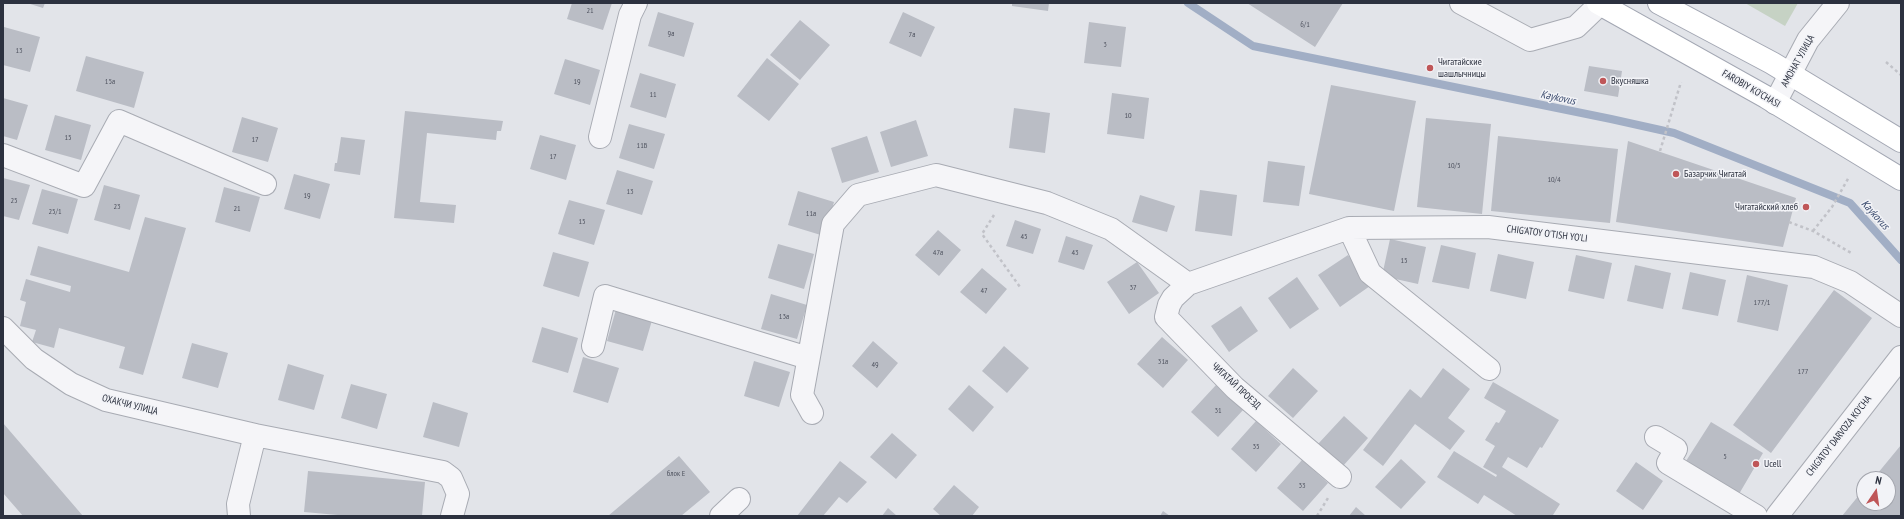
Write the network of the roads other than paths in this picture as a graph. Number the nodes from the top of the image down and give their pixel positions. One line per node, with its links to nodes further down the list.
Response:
1 (636, 3): 8 (street)
2 (1461, 3): 5 (street)
3 (1659, 3): 6 (main road)
4 (1838, 3): 6 (street, АМОНАТ УЛИЦА)
5 (1599, 4): 7 (main road, FAROBIY KO'CHASI)
6 (1790, 74): 7 (street, АМОНАТ УЛИЦА); 9 (main road)
7 (1775, 103): 11 (main road, FAROBIY KO'CHASI)
8 (600, 137)
9 (1901, 141)
10 (3, 155): 12 (street)
11 (1901, 179)
12 (265, 184)
13 (1349, 228): 14 (street, CHIG'ATOY O'TISH YO'LI); 15 (street, CHIG'ATOY O'TISH YO'LI); 20 (street)
14 (1188, 284): 19 (street); 24 (street, ЧИГАТАЙ ПРОЕЗД)
15 (1901, 316)
16 (3, 328): 22 (street, ОХАКЧИ УЛИЦА)
17 (593, 346): 19 (street)
18 (1901, 357): 30 (street, CHIG‘ATOY DARVOZA KO'CHA)
19 (808, 358): 21 (street)
20 (1490, 369)
21 (812, 413)
22 (255, 435): 26 (street); 27 (street, ОХАКЧИ УЛИЦА)
23 (1656, 437): 29 (street)
24 (1340, 477)
25 (739, 499): 28 (street)
26 (239, 516)
27 (452, 516)
28 (721, 516)
29 (1756, 516)
30 (1777, 516)

